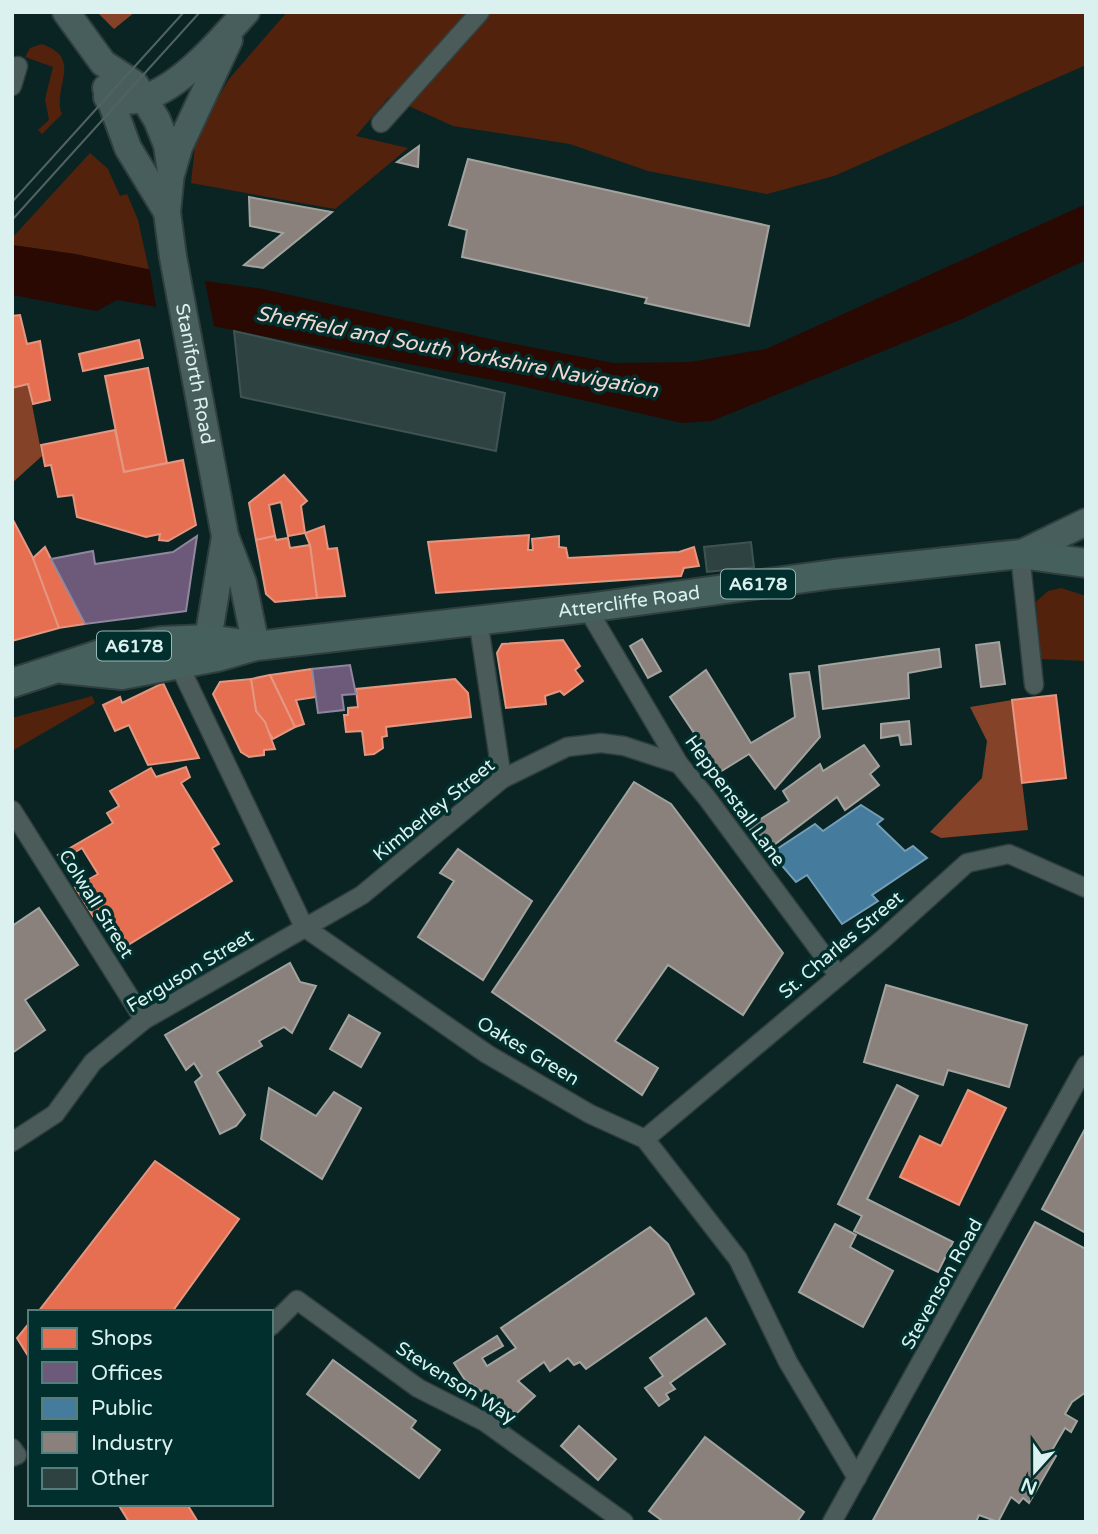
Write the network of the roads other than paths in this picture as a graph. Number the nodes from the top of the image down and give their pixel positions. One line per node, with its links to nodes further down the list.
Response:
1 (66, 12): 4 (main road, Staniforth Road)
2 (480, 12): 9 (street)
3 (242, 17): 8 (main road); 10 (main road)
4 (103, 63): 7 (main road, Staniforth Road); 8 (main road, Staniforth Road)
5 (18, 66): 6 (street)
6 (12, 86)
7 (107, 97): 8 (main road); 10 (main road, Staniforth Road)
8 (146, 99): 10 (main road, Staniforth Road)
9 (381, 123)
10 (162, 178): 12 (main road, Staniforth Road)
11 (1086, 522): 13 (main road)
12 (225, 537): 17 (main road, Staniforth Road); 18 (main road, Staniforth Road)
13 (1020, 554): 14 (main road, Attercliffe Road / A6178); 15 (main road, Attercliffe Road / A6178); 22 (street)
14 (1086, 563)
15 (587, 608): 16 (main road, Attercliffe Road / A6178); 23 (street, Heppenstall Lane)
16 (478, 619): 17 (main road, Attercliffe Road / A6178); 24 (street)
17 (256, 646): 18 (main road, Attercliffe Road / A6178)
18 (213, 648): 19 (main road, Attercliffe Road / A6178); 20 (main road, Attercliffe Road / A6178)
19 (179, 665): 20 (main road, Attercliffe Road / A6178); 27 (street, Oakes Green)
20 (63, 668): 21 (main road, Attercliffe Road / A6178)
21 (12, 683)
22 (1034, 685)
23 (679, 764): 24 (street, Kimberley Street); 28 (street, Heppenstall Lane)
24 (502, 779): 27 (street, Kimberley Street)
25 (12, 810): 29 (street, Colwall Street)
26 (1086, 888): 28 (street, St. Charles Street)
27 (304, 927): 29 (street, Ferguson Street); 31 (street, Oakes Green)
28 (838, 975): 31 (street, St. Charles Street)
29 (144, 1020): 32 (street, Ferguson Street)
30 (1086, 1065): 34 (street, Stevenson Road)
31 (645, 1139): 34 (street, Oakes Green)
32 (12, 1142)
33 (273, 1324): 35 (street, Stevenson Way)
34 (857, 1478): 36 (street, Stevenson Road)
35 (624, 1522)
36 (832, 1522)

